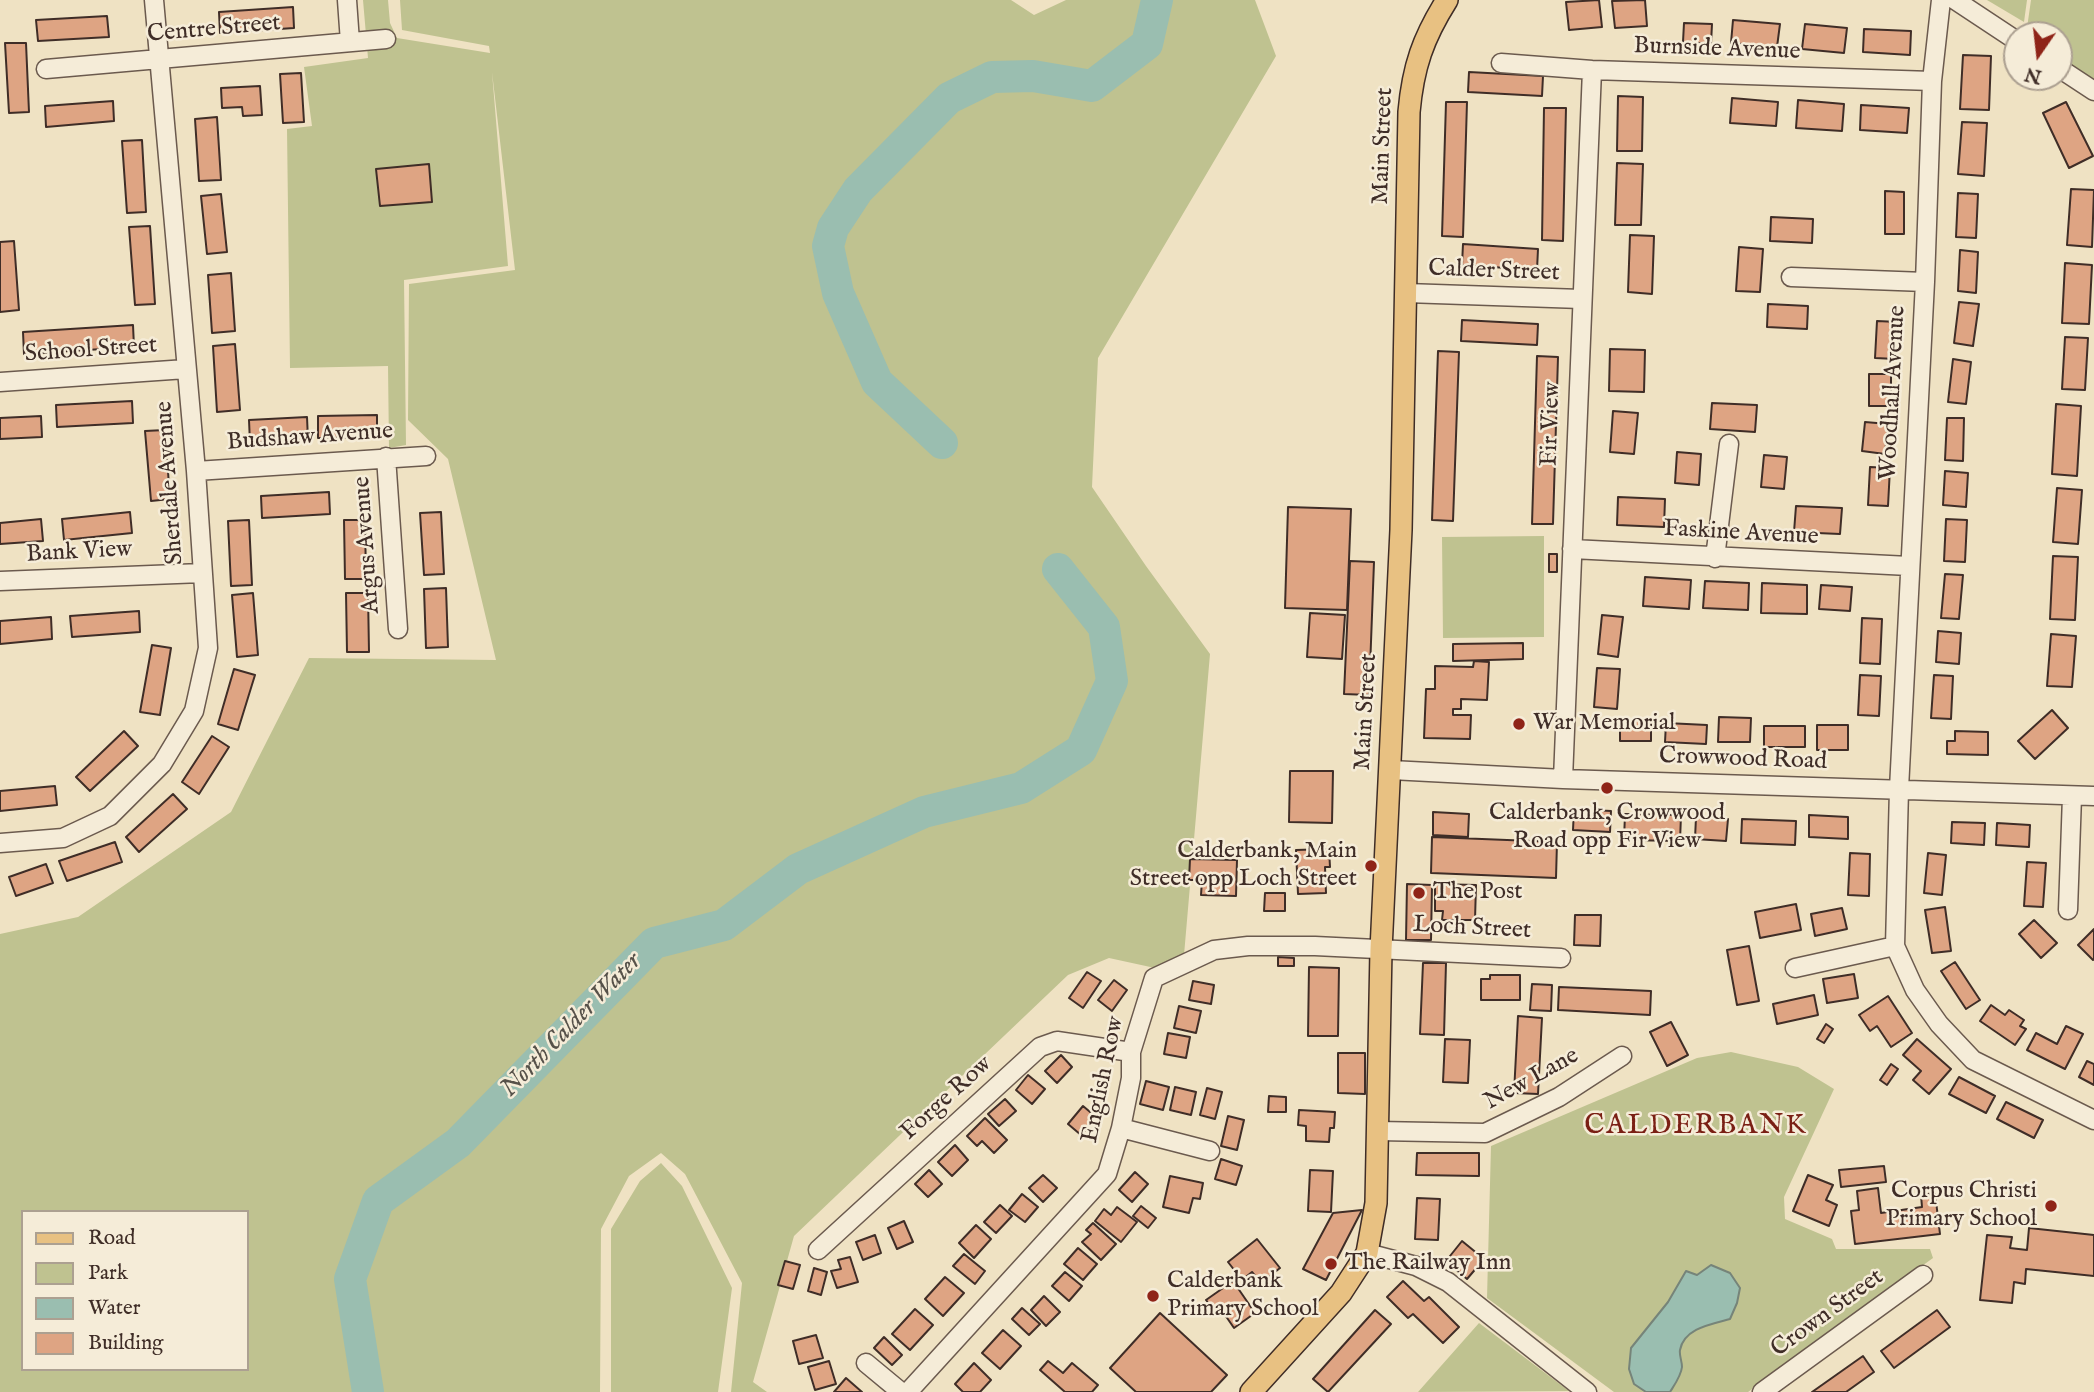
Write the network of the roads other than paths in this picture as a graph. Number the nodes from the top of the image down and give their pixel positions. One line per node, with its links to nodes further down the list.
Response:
1 (154, 0): 9 (street, Sherdale Avenue)
2 (347, 0): 8 (street)
3 (1447, 0): 18 (main road, Main Street)
4 (1941, 0): 14 (street, Woodhall Avenue)
5 (1955, 0): 6 (street)
6 (2003, 32)
7 (386, 39): 8 (street, Centre Street)
8 (350, 42): 9 (street, Centre Street)
9 (158, 61): 11 (street, Centre Street); 20 (street, Sherdale Avenue)
10 (1501, 63): 12 (street, Burnside Avenue)
11 (46, 69)
12 (1592, 70): 14 (street, Burnside Avenue); 19 (street, Fir View)
13 (2073, 77): 15 (street)
14 (1932, 81): 17 (street, Woodhall Avenue)
15 (2094, 91)
16 (1791, 276): 17 (street)
17 (1925, 282): 28 (street, Woodhall Avenue)
18 (1406, 293): 19 (street, Calder Street); 32 (main road, Main Street)
19 (1581, 299): 26 (street, Fir View)
20 (186, 369): 21 (street, School Street); 25 (street, Sherdale Avenue)
21 (0, 382)
22 (1729, 444): 27 (street)
23 (426, 456): 24 (street, Budshaw Avenue)
24 (386, 457): 25 (street, Budshaw Avenue); 31 (street, Argus Avenue)
25 (196, 471): 29 (street, Sherdale Avenue)
26 (1572, 550): 27 (street, Faskine Avenue); 33 (street, Fir View)
27 (1715, 558): 28 (street, Faskine Avenue)
28 (1909, 566): 34 (street, Woodhall Avenue)
29 (202, 573): 30 (street, Bank View); 37 (street, Sherdale Avenue)
30 (0, 582)
31 (398, 629)
32 (1391, 770): 33 (street, Crowwood Road); 40 (main road, Main Street)
33 (1563, 779): 34 (street, Crowwood Road)
34 (1899, 789): 35 (street, Crowwood Road); 39 (street, Woodhall Avenue)
35 (2072, 796): 36 (street, Crowwood Road); 38 (street)
36 (2094, 796)
37 (0, 843)
38 (2068, 910)
39 (1895, 946): 42 (street); 45 (street)
40 (1381, 950): 41 (street, Loch Street); 43 (street, English Row); 47 (main road, Main Street)
41 (1561, 958)
42 (1795, 968)
43 (1131, 1052): 46 (street, English Row); 49 (street, Forge Row)
44 (1622, 1056): 47 (street, New Lane)
45 (2094, 1120)
46 (1121, 1128): 48 (street); 54 (street, English Row)
47 (1378, 1131): 50 (main road, Main Street)
48 (1210, 1151)
49 (818, 1250)
50 (1367, 1253): 55 (main road, Main Street); 56 (street)
51 (1923, 1275): 57 (street, Crown Street)
52 (866, 1363): 53 (street)
53 (901, 1392)
54 (908, 1392)
55 (1251, 1392)
56 (1587, 1392)
57 (1762, 1392)

